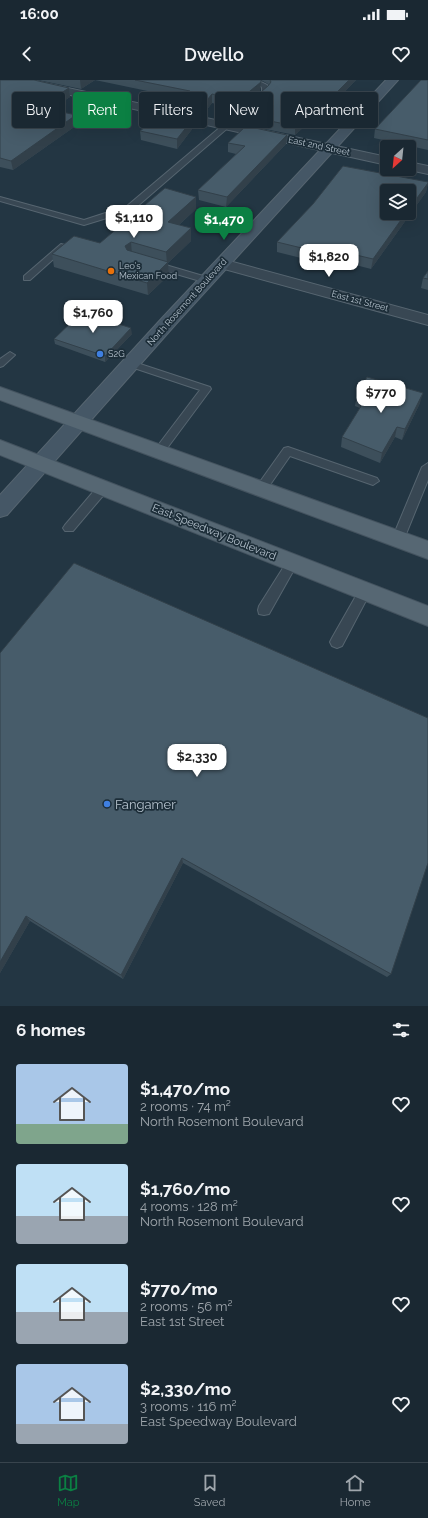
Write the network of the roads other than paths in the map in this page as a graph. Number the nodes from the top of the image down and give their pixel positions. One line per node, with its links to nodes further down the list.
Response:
1 (16, 80): 5 (street, East 2nd Street)
2 (252, 80): 4 (lane)
3 (392, 80): 8 (street, North Rosemont Boulevard)
4 (265, 92)
5 (139, 107)
6 (226, 128): 12 (lane)
7 (237, 128): 8 (street, East 2nd Street)
8 (329, 148): 9 (street, East 2nd Street); 15 (street, North Rosemont Boulevard)
9 (380, 159)
10 (416, 167): 11 (street)
11 (428, 170)
12 (0, 199)
13 (72, 239): 16 (lane)
14 (146, 263): 17 (lane)
15 (222, 264): 17 (street, North Rosemont Boulevard); 18 (street, East 1st Street)
16 (27, 278)
17 (207, 280): 21 (street, North Rosemont Boulevard)
18 (428, 320)
19 (10, 355): 20 (lane)
20 (0, 364)
21 (131, 364): 23 (street, North Rosemont Boulevard); 25 (lane)
22 (0, 393): 23 (main road)
23 (79, 423): 25 (main road); 26 (street, North Rosemont Boulevard)
24 (0, 447): 26 (main road, East Speedway Boulevard)
25 (158, 452): 30 (main road)
26 (41, 464): 29 (main road, East Speedway Boulevard); 31 (street, North Rosemont Boulevard)
27 (428, 466): 33 (lane)
28 (373, 482): 30 (lane)
29 (103, 488): 32 (lane); 35 (main road, East Speedway Boulevard)
30 (261, 489): 33 (main road)
31 (0, 509)
32 (69, 528)
33 (398, 539): 34 (main road)
34 (428, 550)
35 (292, 563): 36 (main road, East Speedway Boulevard); 37 (lane)
36 (365, 591): 38 (main road, East Speedway Boulevard); 39 (lane)
37 (264, 610)
38 (428, 616)
39 (337, 642)

